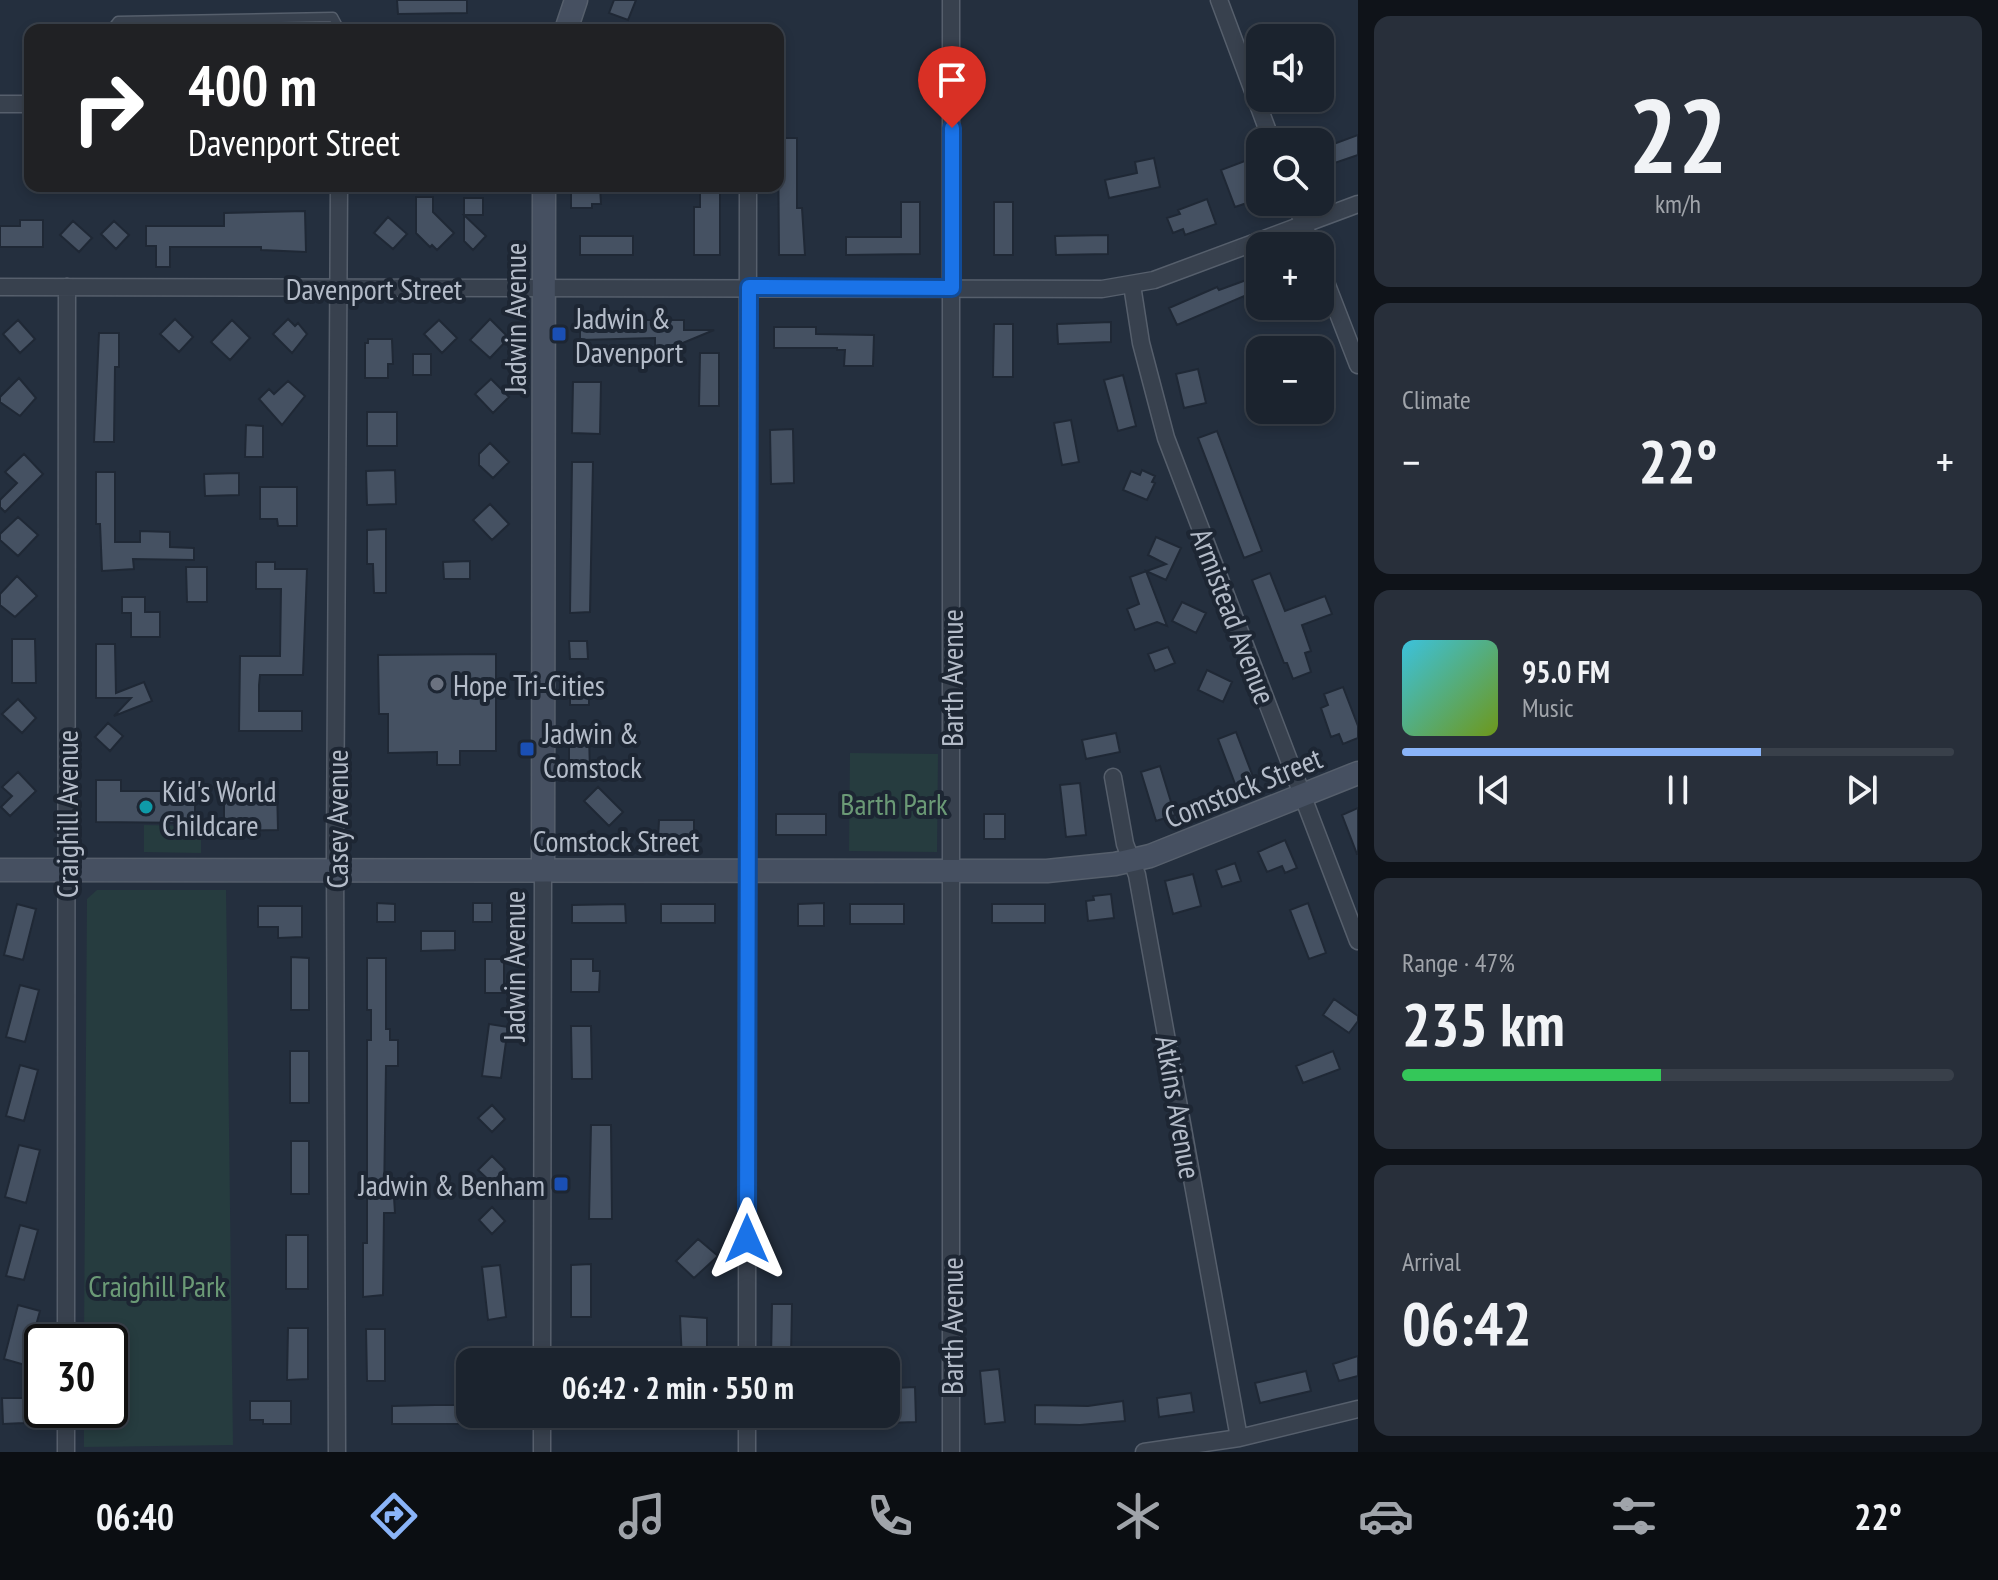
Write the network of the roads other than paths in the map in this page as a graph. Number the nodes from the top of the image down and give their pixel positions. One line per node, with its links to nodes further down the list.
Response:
1 (576, 0): 6 (street)
2 (951, 0): 23 (street, Barth Avenue)
3 (1219, 0): 9 (street)
4 (116, 24): 5 (lane)
5 (337, 24)
6 (568, 24)
7 (0, 104): 8 (street)
8 (24, 104)
9 (1267, 128)
10 (339, 192): 21 (street, Casey Avenue)
11 (544, 192): 22 (street, Jadwin Avenue)
12 (748, 192): 20 (street)
13 (1358, 204): 15 (street, Davenport Street)
14 (1300, 216): 15 (street)
15 (1304, 225): 16 (street); 17 (street, Davenport Street)
16 (1307, 232)
17 (1132, 285): 23 (street, Davenport Street); 28 (street, Armistead Avenue)
18 (0, 287): 19 (street, Davenport Street)
19 (67, 287): 21 (street, Davenport Street); 31 (street, Craighill Avenue)
20 (749, 287): 22 (street, Davenport Street); 23 (street, Davenport Street); 34 (street)
21 (337, 288): 22 (street, Davenport Street); 32 (street, Casey Avenue)
22 (544, 288): 33 (street, Jadwin Avenue)
23 (952, 288): 35 (street, Barth Avenue)
24 (1334, 303): 25 (street)
25 (1358, 365)
26 (1358, 773): 28 (street, Comstock Street)
27 (1113, 777): 29 (street, Atkins Avenue)
28 (1302, 797): 29 (street, Comstock Street); 36 (street, Armistead Avenue)
29 (1131, 860): 35 (street, Comstock Street); 44 (street, Atkins Avenue)
30 (0, 870): 31 (street, Comstock Street)
31 (66, 870): 32 (street, Comstock Street); 37 (street, Craighill Avenue)
32 (335, 870): 33 (street, Comstock Street); 46 (street, Casey Avenue)
33 (543, 870): 34 (street, Comstock Street); 38 (street, Jadwin Avenue)
34 (746, 870): 35 (street, Comstock Street); 39 (street)
35 (951, 870): 49 (street, Barth Avenue)
36 (1358, 941)
37 (66, 1324)
38 (542, 1348)
39 (747, 1348)
40 (1358, 1409): 44 (street)
41 (66, 1428): 45 (street)
42 (542, 1428): 47 (street)
43 (747, 1428): 48 (street)
44 (1239, 1438): 50 (street)
45 (66, 1452)
46 (337, 1452)
47 (542, 1452)
48 (747, 1452)
49 (951, 1452)
50 (1144, 1452)

